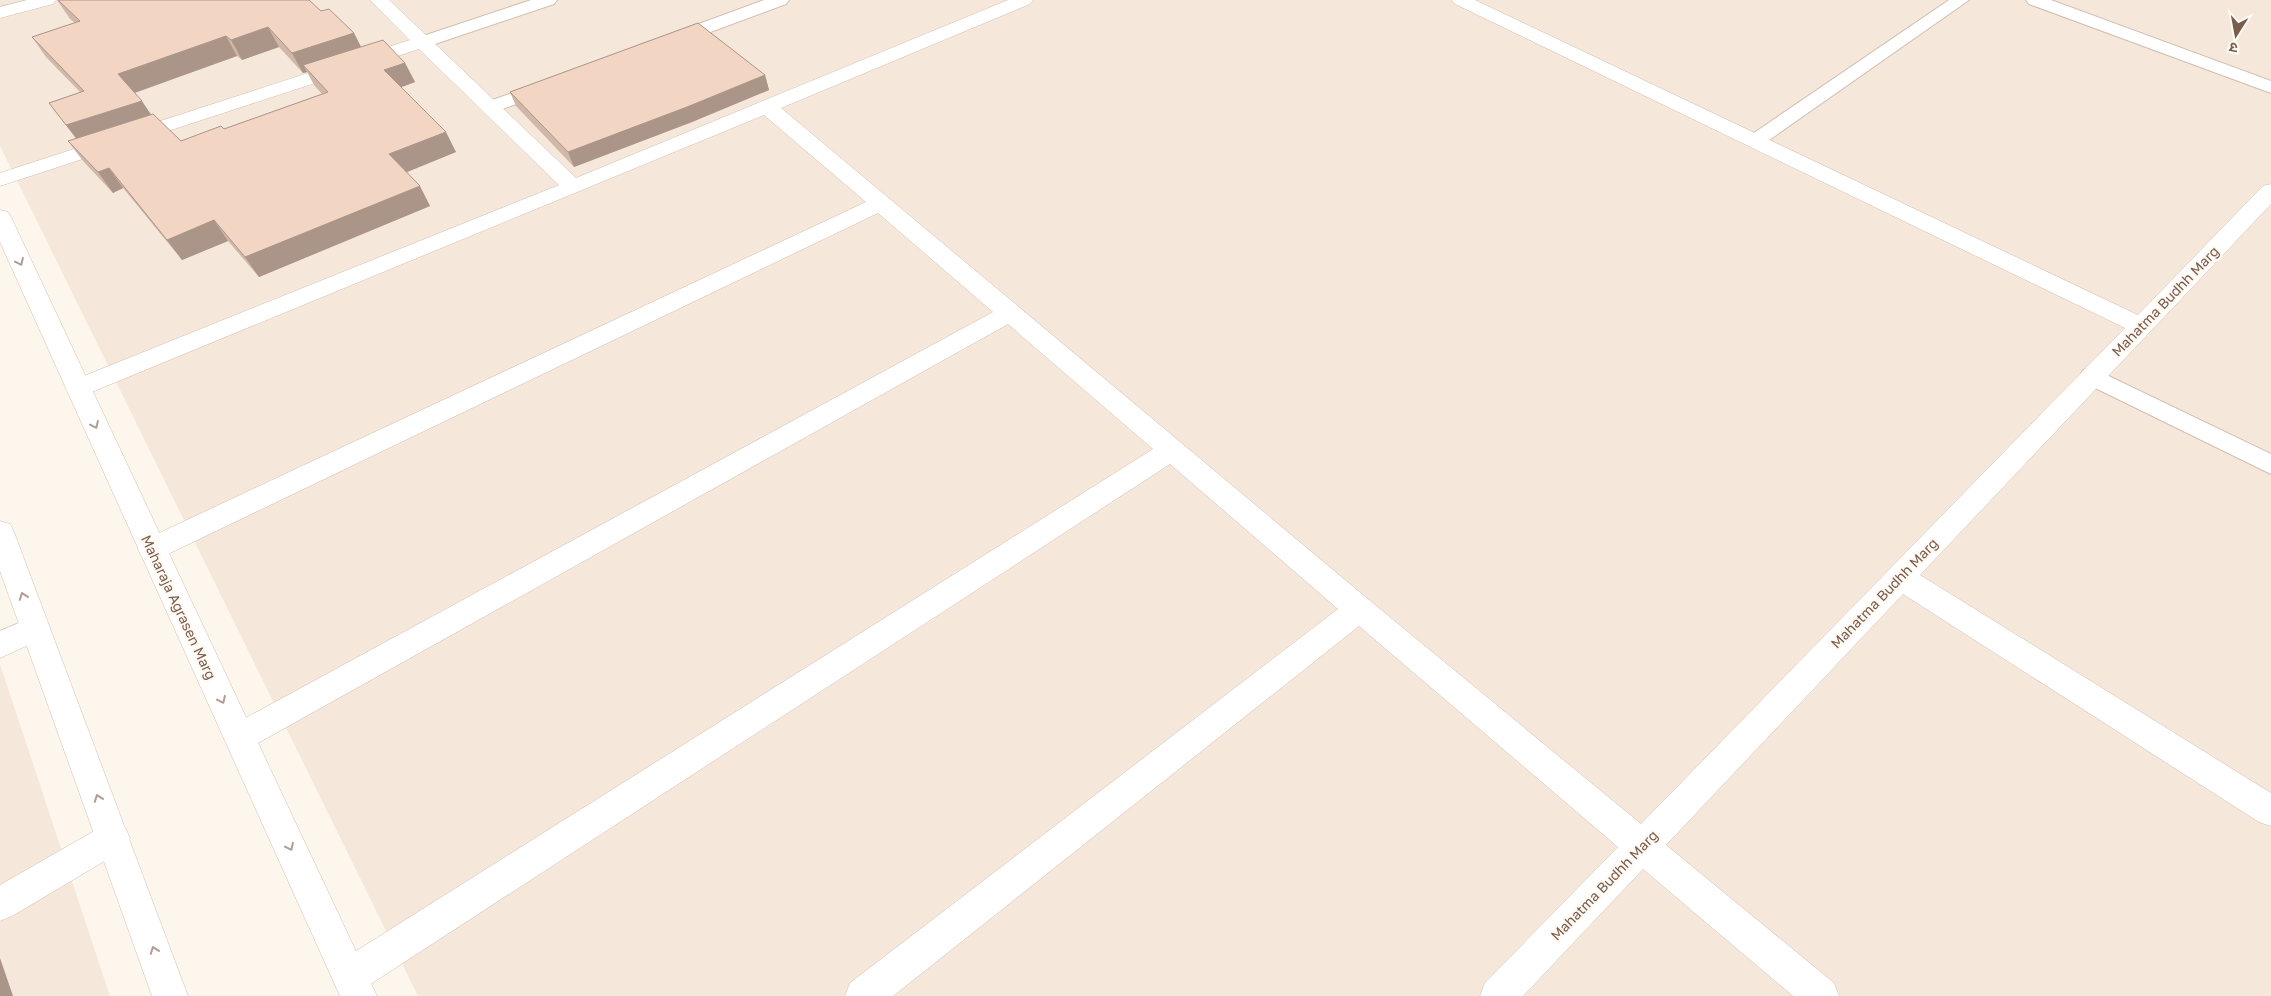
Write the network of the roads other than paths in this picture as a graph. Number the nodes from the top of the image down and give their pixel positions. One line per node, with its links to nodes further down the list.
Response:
1 (48, 0): 9 (street)
2 (380, 0): 10 (street)
3 (548, 0): 10 (lane)
4 (780, 0): 11 (lane)
5 (1024, 0): 14 (street)
6 (1960, 0): 16 (lane)
7 (2035, 0): 13 (lane)
8 (1467, 1): 16 (street)
9 (0, 14)
10 (423, 42): 15 (street); 17 (street)
11 (652, 47)
12 (561, 81): 15 (lane)
13 (2271, 87)
14 (766, 106): 18 (street); 20 (street)
15 (491, 107): 18 (street)
16 (1754, 141): 23 (street)
17 (0, 180)
18 (573, 187): 25 (street)
19 (2271, 191): 23 (street, Mahatma Budhh Marg)
20 (880, 204): 22 (street); 29 (street)
21 (0, 217): 25 (street, Maharaja Agrasen Marg, one-way to 25)
22 (1009, 313): 26 (street); 34 (street)
23 (2140, 326): 24 (street, Mahatma Budhh Marg)
24 (2092, 376): 27 (lane); 30 (street, Mahatma Budhh Marg)
25 (78, 388): 29 (street, Maharaja Agrasen Marg, one-way to 29)
26 (1170, 450): 31 (street); 39 (street)
27 (2271, 465)
28 (0, 534): 32 (street, one-way to 28)
29 (152, 549): 34 (street, Maharaja Agrasen Marg, one-way to 34)
30 (1900, 577): 35 (street); 37 (street, Mahatma Budhh Marg)
31 (1359, 609): 37 (street); 41 (street)
32 (35, 628): 33 (street); 36 (street, one-way to 32)
33 (0, 645)
34 (240, 737): 39 (street, Maharaja Agrasen Marg, one-way to 39)
35 (2271, 811)
36 (113, 838): 38 (street); 40 (street, one-way to 36)
37 (1641, 847): 42 (street, Mahatma Budhh Marg); 43 (street)
38 (0, 904)
39 (354, 986)
40 (170, 996)
41 (863, 996)
42 (1498, 996)
43 (1821, 996)

